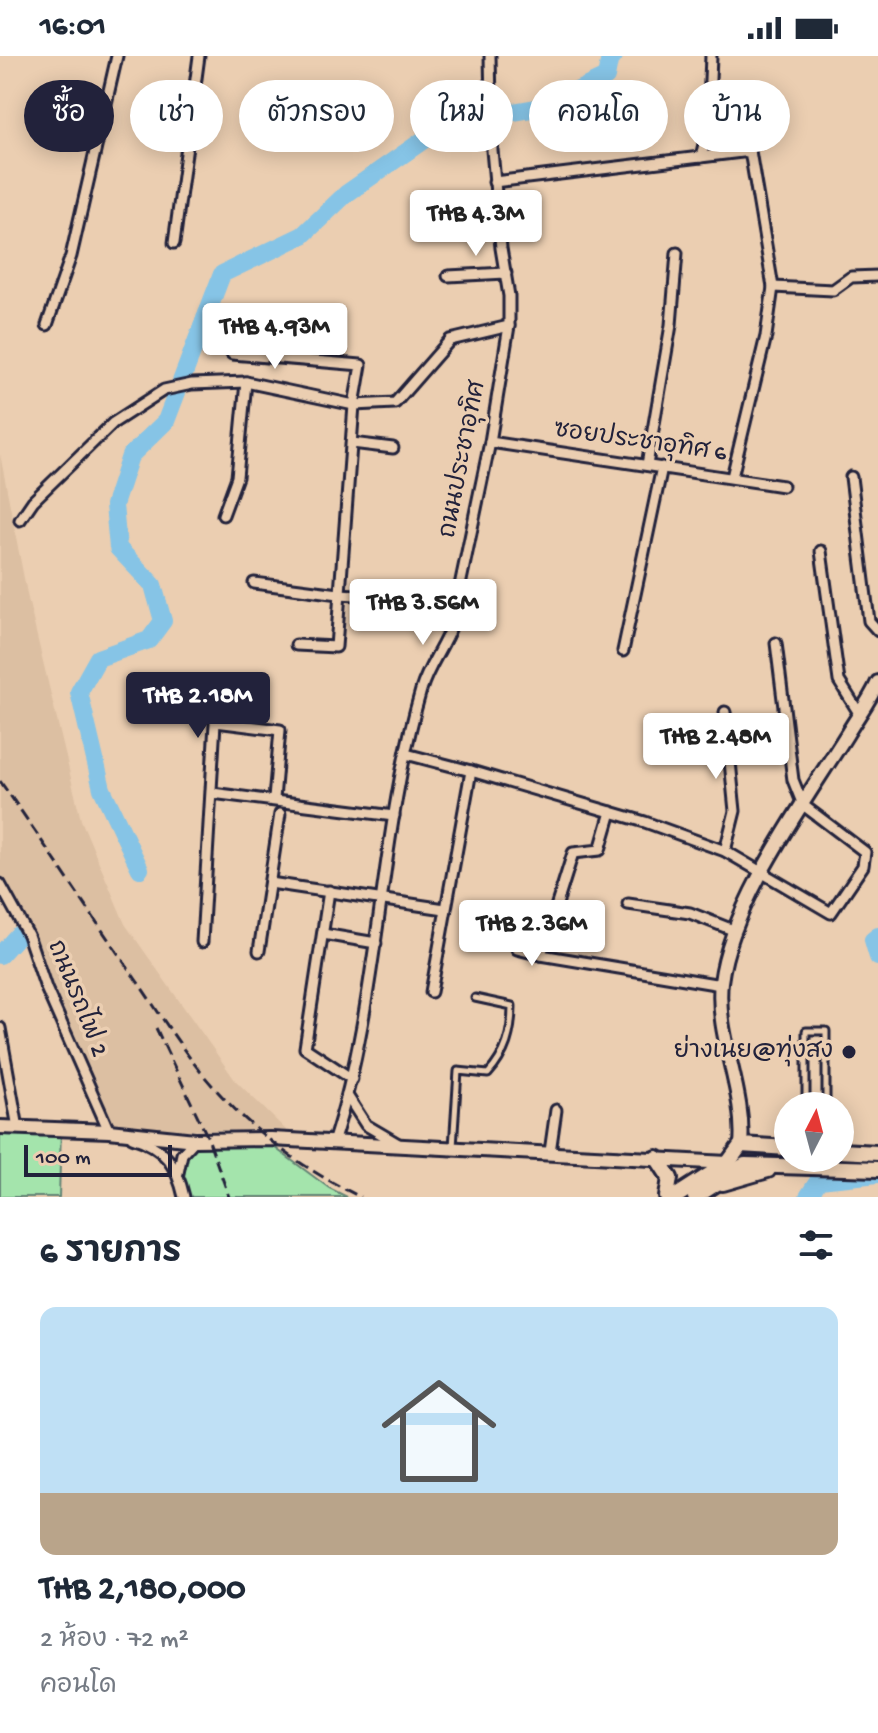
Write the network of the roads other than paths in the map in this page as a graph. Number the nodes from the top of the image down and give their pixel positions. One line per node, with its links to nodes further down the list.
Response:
1 (117, 56): 13 (street)
2 (199, 56): 7 (street)
3 (490, 56): 6 (street, ถนนประชาอุทิศ)
4 (711, 56): 5 (street)
5 (701, 157): 6 (street); 12 (street)
6 (494, 182): 9 (street, ถนนประชาอุทิศ)
7 (174, 243)
8 (677, 253): 21 (street)
9 (506, 273): 10 (street); 14 (street, ถนนประชาอุทิศ)
10 (448, 276)
11 (878, 276): 12 (street)
12 (773, 287): 23 (street)
13 (47, 325)
14 (509, 326): 17 (street); 18 (street, ถนนประชาอุทิศ)
15 (232, 354): 17 (street)
16 (246, 382): 17 (street); 26 (street); 27 (street)
17 (354, 405): 19 (street)
18 (490, 442): 21 (street, ซอยประชาอุทิศ 6); 31 (street, ถนนประชาอุทิศ)
19 (352, 443): 20 (street); 30 (street)
20 (393, 448)
21 (647, 465): 22 (street, ซอยประชาอุทิศ 6)
22 (662, 467): 23 (street, ซอยประชาอุทิศ 6); 35 (street)
23 (732, 477): 25 (street, ซอยประชาอุทิศ 6)
24 (851, 477): 32 (street)
25 (783, 486)
26 (223, 515)
27 (20, 520)
28 (821, 551): 39 (street)
29 (254, 583): 30 (street)
30 (339, 594): 31 (street); 34 (street)
31 (457, 601): 41 (street, ถนนประชาอุทิศ)
32 (878, 631)
33 (776, 643): 45 (street)
34 (296, 645)
35 (623, 651)
36 (878, 682): 39 (street)
37 (217, 689): 40 (street)
38 (725, 712): 49 (street)
39 (859, 713): 45 (street)
40 (216, 722): 43 (street); 44 (street)
41 (406, 754): 42 (street); 48 (street, ถนนประชาอุทิศ)
42 (471, 771): 46 (street); 56 (street)
43 (212, 793): 44 (street); 59 (street)
44 (274, 799): 48 (street)
45 (803, 805): 50 (street); 50 (street)
46 (611, 812): 49 (street); 63 (street)
47 (280, 814): 51 (street)
48 (394, 816): 54 (street, ถนนประชาอุทิศ)
49 (725, 851): 50 (street)
50 (763, 871): 57 (street)
51 (270, 883): 53 (street); 62 (street)
52 (0, 884): 75 (street, ถนนรถไฟ 2)
53 (329, 891): 54 (street); 58 (street)
54 (381, 898): 56 (street); 60 (street, ถนนประชาอุทิศ)
55 (628, 904): 57 (street)
56 (445, 909): 65 (street)
57 (733, 930): 64 (street)
58 (323, 934): 60 (street); 68 (street)
59 (202, 942)
60 (376, 943): 68 (street, ถนนประชาอุทิศ)
61 (517, 949): 63 (street)
62 (259, 951)
63 (541, 955): 64 (street)
64 (721, 985): 78 (street)
65 (431, 992)
66 (475, 998): 81 (lane)
67 (0, 1028): 74 (street)
68 (352, 1079): 71 (street, ถนนประชาอุทิศ)
69 (806, 1092): 70 (lane)
70 (826, 1092)
71 (348, 1097): 77 (street, ถนนประชาอุทิศ); 79 (street)
72 (556, 1110): 82 (street)
73 (0, 1127): 74 (street)
74 (18, 1128): 75 (street)
75 (109, 1131): 76 (street); 92 (street)
76 (195, 1140): 77 (street); 92 (street)
77 (333, 1143): 79 (street)
78 (741, 1145): 80 (main road); 86 (main road)
79 (403, 1147): 81 (street)
80 (774, 1147)
81 (453, 1148): 82 (street)
82 (550, 1152): 85 (street)
83 (854, 1152): 84 (main road)
84 (878, 1153)
85 (657, 1158): 86 (street); 95 (main road)
86 (728, 1163): 87 (street); 96 (main road)
87 (745, 1165): 88 (main road); 93 (main road)
88 (774, 1166)
89 (774, 1168): 93 (main road)
90 (854, 1168): 91 (main road)
91 (878, 1169)
92 (178, 1173): 94 (street)
93 (718, 1184): 97 (main road)
94 (184, 1197)
95 (667, 1197)
96 (675, 1197)
97 (695, 1197)

